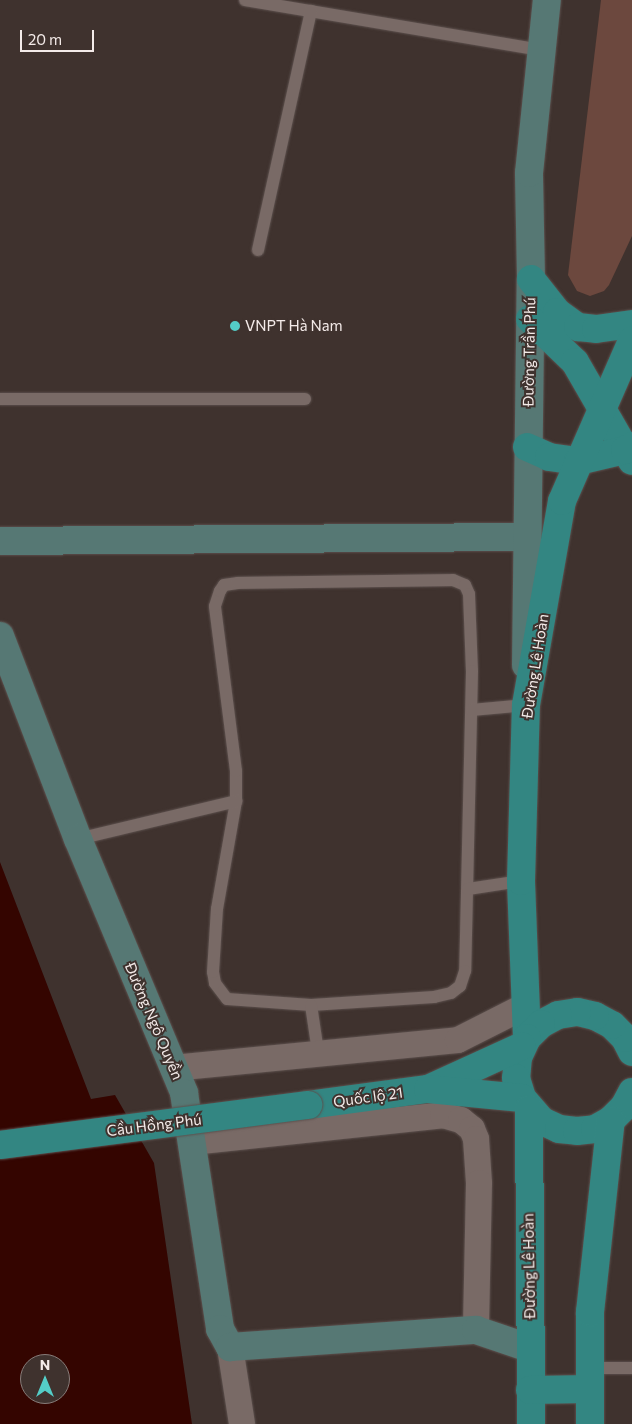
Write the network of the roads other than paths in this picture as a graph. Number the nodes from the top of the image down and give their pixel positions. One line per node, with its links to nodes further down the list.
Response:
1 (246, 0): 3 (lane)
2 (547, 0): 4 (street, Đường Trần Phú)
3 (311, 11): 4 (lane); 5 (lane)
4 (541, 50): 6 (street, Đường Trần Phú)
5 (258, 250)
6 (531, 279): 7 (street, Đường Trần Phú); 8 (main road)
7 (530, 318): 12 (main road); 13 (street, Đường Trần Phú)
8 (632, 324)
9 (632, 341): 12 (main road, Đường Lê Hoàn)
10 (0, 398): 11 (lane)
11 (305, 399)
12 (602, 412): 14 (main road); 15 (main road, Đường Lê Hoàn)
13 (527, 447): 15 (main road); 16 (street, Đường Trần Phú)
14 (630, 453): 15 (main road)
15 (578, 462): 19 (main road, Đường Lê Hoàn)
16 (525, 537): 17 (street); 19 (street, Đường Trần Phú)
17 (0, 541)
18 (0, 636): 22 (street, Đường Ngô Quyền)
19 (526, 706): 20 (lane); 23 (main road, Đường Lê Hoàn)
20 (472, 710): 21 (lane); 24 (lane)
21 (236, 801): 22 (lane); 25 (lane)
22 (78, 839): 30 (street, Đường Ngô Quyền)
23 (521, 881): 24 (lane); 26 (main road, Đường Lê Hoàn)
24 (468, 889): 25 (lane)
25 (312, 1005): 28 (lane)
26 (524, 1006): 27 (main road, Đường Lê Hoàn); 28 (street)
27 (525, 1042): 29 (main road, Quốc lộ 21); 31 (main road, Quốc lộ 21); 33 (main road, Đường Lê Hoàn)
28 (318, 1052): 30 (street)
29 (632, 1052)
30 (173, 1068): 36 (street, Đường Ngô Quyền)
31 (428, 1089): 33 (main road, Quốc lộ 21); 34 (main road, Quốc lộ 21)
32 (632, 1092): 35 (main road)
33 (526, 1103): 35 (main road); 40 (main road, Đường Lê Hoàn)
34 (308, 1105): 37 (main road, Cầu Hồng Phú, bridge)
35 (611, 1120): 42 (main road)
36 (192, 1142): 38 (street); 39 (street, Đường Ngô Quyền)
37 (0, 1144)
38 (476, 1330): 39 (street); 40 (street)
39 (230, 1347): 44 (street, Đường Ngô Quyền)
40 (530, 1348): 43 (main road, Đường Lê Hoàn)
41 (632, 1368): 42 (lane)
42 (589, 1379): 43 (main road); 46 (main road)
43 (530, 1390): 45 (main road, Đường Lê Hoàn)
44 (242, 1424)
45 (531, 1424)
46 (590, 1424)

